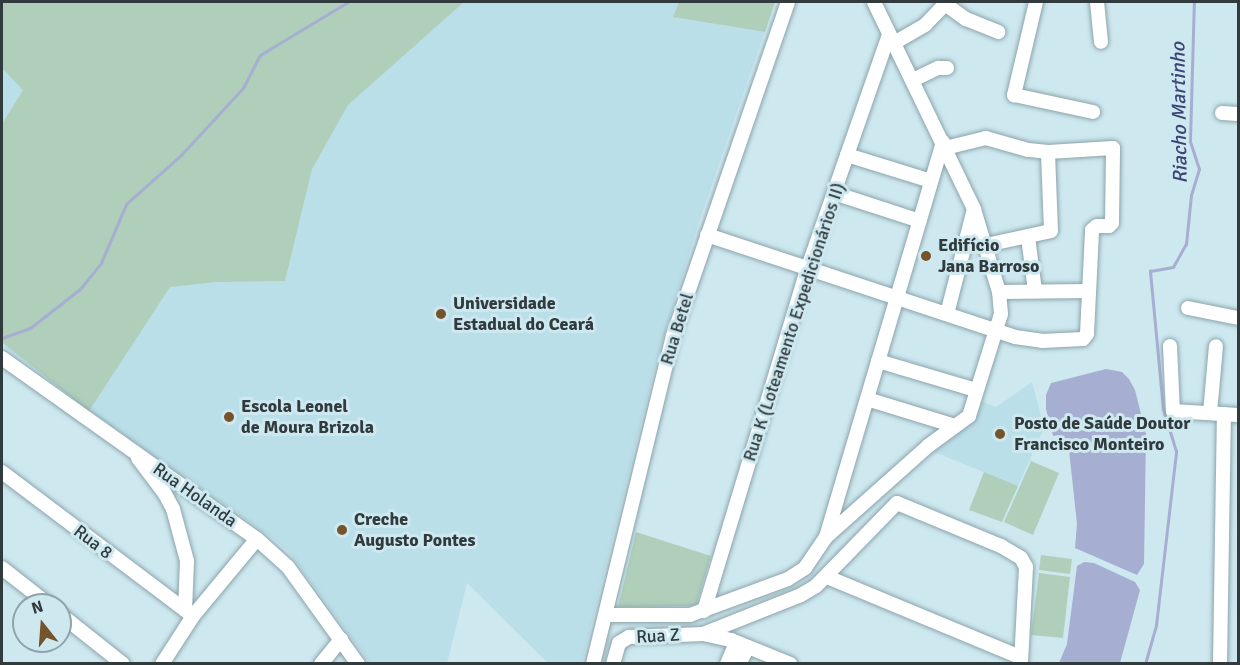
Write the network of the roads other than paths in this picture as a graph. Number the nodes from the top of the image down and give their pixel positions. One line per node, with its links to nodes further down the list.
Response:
1 (788, 2): 21 (street, Rua Betel)
2 (874, 2): 7 (street)
3 (1036, 2): 11 (street)
4 (1097, 2): 8 (street)
5 (946, 3): 6 (street); 7 (street)
6 (999, 32)
7 (892, 39): 10 (street); 16 (street, Rua K (Loteamento Expedicionários II))
8 (1101, 42)
9 (947, 68): 10 (street)
10 (913, 80): 14 (street)
11 (1093, 112)
12 (1222, 113): 13 (street)
13 (1239, 114)
14 (944, 145): 15 (street); 17 (street); 19 (street)
15 (1048, 152): 22 (street); 26 (street)
16 (847, 155): 17 (street); 18 (street, Rua K (Loteamento Expedicionários II))
17 (932, 181): 20 (street)
18 (834, 193): 20 (street); 24 (street, Rua K (Loteamento Expedicionários II))
19 (974, 209): 23 (street); 30 (street)
20 (920, 221): 28 (street)
21 (707, 236): 24 (street); 52 (street, Rua Betel)
22 (1028, 237): 23 (street); 25 (street)
23 (986, 245): 27 (street)
24 (807, 270): 28 (street); 50 (street, Rua K (Loteamento Expedicionários II))
25 (1035, 291): 26 (street); 27 (street)
26 (1089, 291): 32 (street)
27 (999, 292): 32 (street)
28 (897, 298): 30 (street); 36 (street)
29 (1188, 308): 31 (street)
30 (947, 314): 32 (street)
31 (1239, 318)
32 (996, 328): 37 (street)
33 (1170, 346): 39 (street)
34 (1216, 346): 39 (street)
35 (2, 358): 41 (street, Rua Holanda)
36 (878, 361): 37 (street); 38 (street)
37 (976, 390): 40 (street)
38 (867, 399): 40 (street); 45 (street)
39 (1224, 414): 42 (street)
40 (955, 426): 45 (street)
41 (134, 452): 46 (street, Rua Holanda); 51 (street)
42 (1224, 470): 43 (street); 68 (street)
43 (1239, 470)
44 (2, 472): 51 (street, Rua 8)
45 (826, 537): 50 (street)
46 (257, 538): 51 (street); 56 (street, Rua Holanda)
47 (2, 568): 49 (street)
48 (826, 577): 53 (street); 58 (street); 58 (street)
49 (34, 593)
50 (704, 611): 52 (street)
51 (189, 613): 60 (street)
52 (605, 615): 63 (street, Rua Betel)
53 (739, 618): 55 (street); 57 (street)
54 (72, 623): 59 (street)
55 (703, 634): 57 (street); 64 (street, Rua Z)
56 (341, 639): 61 (street); 62 (street, Rua Holanda)
57 (738, 644): 65 (street); 66 (street); 67 (street)
58 (1021, 660)
59 (123, 663)
60 (162, 663)
61 (321, 663)
62 (358, 663)
63 (593, 663)
64 (613, 663)
65 (727, 663)
66 (739, 663)
67 (790, 663)
68 (1220, 663)

